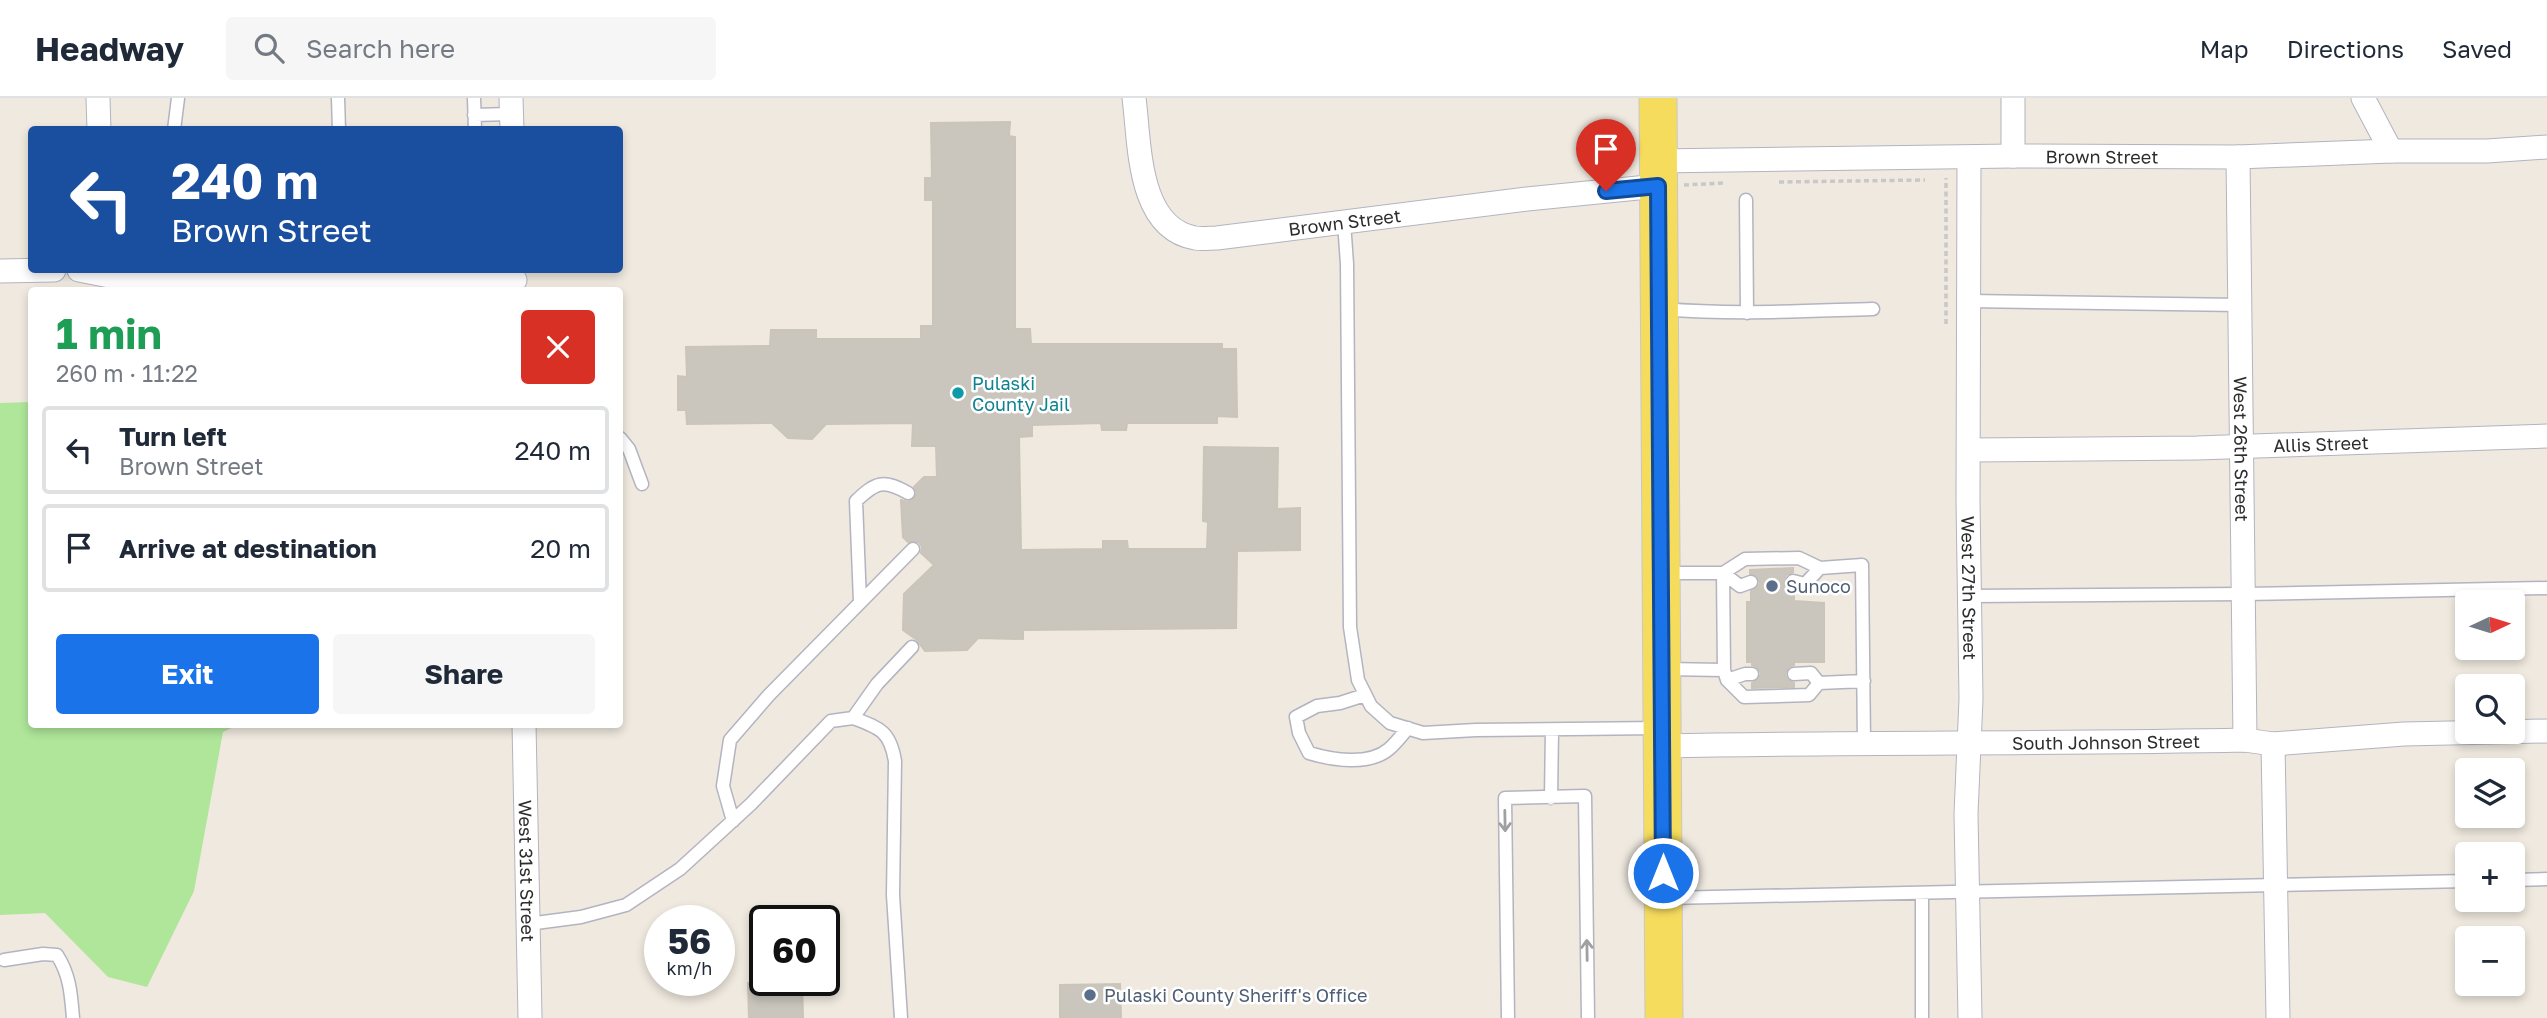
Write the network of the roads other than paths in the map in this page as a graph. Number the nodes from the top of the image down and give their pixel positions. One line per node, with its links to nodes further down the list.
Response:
1 (98, 98): 11 (street)
2 (178, 98): 12 (lane)
3 (338, 98): 13 (lane)
4 (474, 98): 10 (lane)
5 (1134, 98): 22 (street, Brown Street)
6 (1657, 98): 20 (main road)
7 (2013, 98): 17 (street)
8 (2363, 98): 16 (street)
9 (512, 114): 10 (lane)
10 (474, 116): 14 (lane)
11 (99, 126)
12 (174, 126)
13 (339, 126)
14 (475, 126)
15 (2547, 147): 16 (street, Brown Street)
16 (2391, 151): 18 (street, Brown Street)
17 (2013, 156): 18 (street, Brown Street); 19 (street, Brown Street)
18 (2238, 157): 30 (street, West 26th Street)
19 (1958, 169): 20 (street, Brown Street); 29 (street, West 27th Street)
20 (1666, 177): 22 (street, Brown Street); 31 (main road)
21 (1746, 200): 33 (lane)
22 (1344, 222): 57 (lane)
23 (28, 270): 24 (street)
24 (0, 271)
25 (100, 273): 27 (street)
26 (433, 274): 27 (street); 28 (street)
27 (228, 275)
28 (515, 280)
29 (1969, 301): 30 (lane); 37 (street, West 27th Street)
30 (2240, 305): 36 (street, West 26th Street)
31 (1659, 309): 33 (lane); 42 (main road)
32 (1873, 309): 33 (lane)
33 (1747, 313)
34 (2547, 436): 36 (street, Allis Street)
35 (623, 442): 38 (lane)
36 (2241, 445): 37 (street, Allis Street); 47 (street, West 26th Street)
37 (1969, 450): 48 (street, West 27th Street)
38 (642, 484)
39 (908, 493): 49 (lane)
40 (913, 549): 49 (lane)
41 (1820, 568): 43 (lane); 44 (lane); 55 (lane)
42 (1660, 572): 43 (lane); 51 (main road)
43 (1723, 573): 45 (lane); 54 (lane)
44 (1797, 585)
45 (1747, 587)
46 (2547, 588): 47 (lane)
47 (2244, 594): 48 (lane); 64 (street, West 26th Street)
48 (1970, 596): 66 (street, West 27th Street)
49 (860, 602): 69 (lane)
50 (912, 647): 58 (lane)
51 (1661, 669): 54 (lane); 63 (main road)
52 (1752, 674): 54 (lane)
53 (1794, 674): 56 (lane)
54 (1725, 675): 56 (lane)
55 (1864, 681): 56 (lane); 65 (lane)
56 (1819, 683)
57 (1365, 695): 60 (lane); 60 (lane)
58 (853, 718): 69 (lane); 81 (lane)
59 (524, 728): 77 (street, West 31st Street)
60 (1408, 728): 61 (lane)
61 (1552, 730): 63 (lane); 68 (lane)
62 (2547, 731): 67 (street, South Johnson Street)
63 (1662, 737): 65 (street, South Johnson Street); 76 (main road)
64 (2245, 740): 66 (street, South Johnson Street); 67 (street, South Johnson Street)
65 (1864, 743): 66 (street, South Johnson Street)
66 (1969, 744): 74 (street, West 27th Street)
67 (2273, 744): 73 (street)
68 (1551, 798): 82 (lane, one-way to 82); 83 (lane, one-way to 68)
69 (733, 821): 77 (lane)
70 (2547, 879): 71 (lane)
71 (2525, 880)
72 (2455, 881): 73 (lane)
73 (2276, 885): 74 (lane); 87 (street)
74 (1967, 892): 75 (lane); 86 (street, West 27th Street)
75 (1922, 893): 76 (lane); 85 (lane)
76 (1663, 898): 84 (main road)
77 (528, 923): 80 (street, West 31st Street)
78 (4, 960): 79 (lane)
79 (73, 1018)
80 (530, 1018)
81 (901, 1018)
82 (1508, 1018)
83 (1588, 1018)
84 (1664, 1018)
85 (1922, 1018)
86 (1970, 1018)
87 (2278, 1018)

